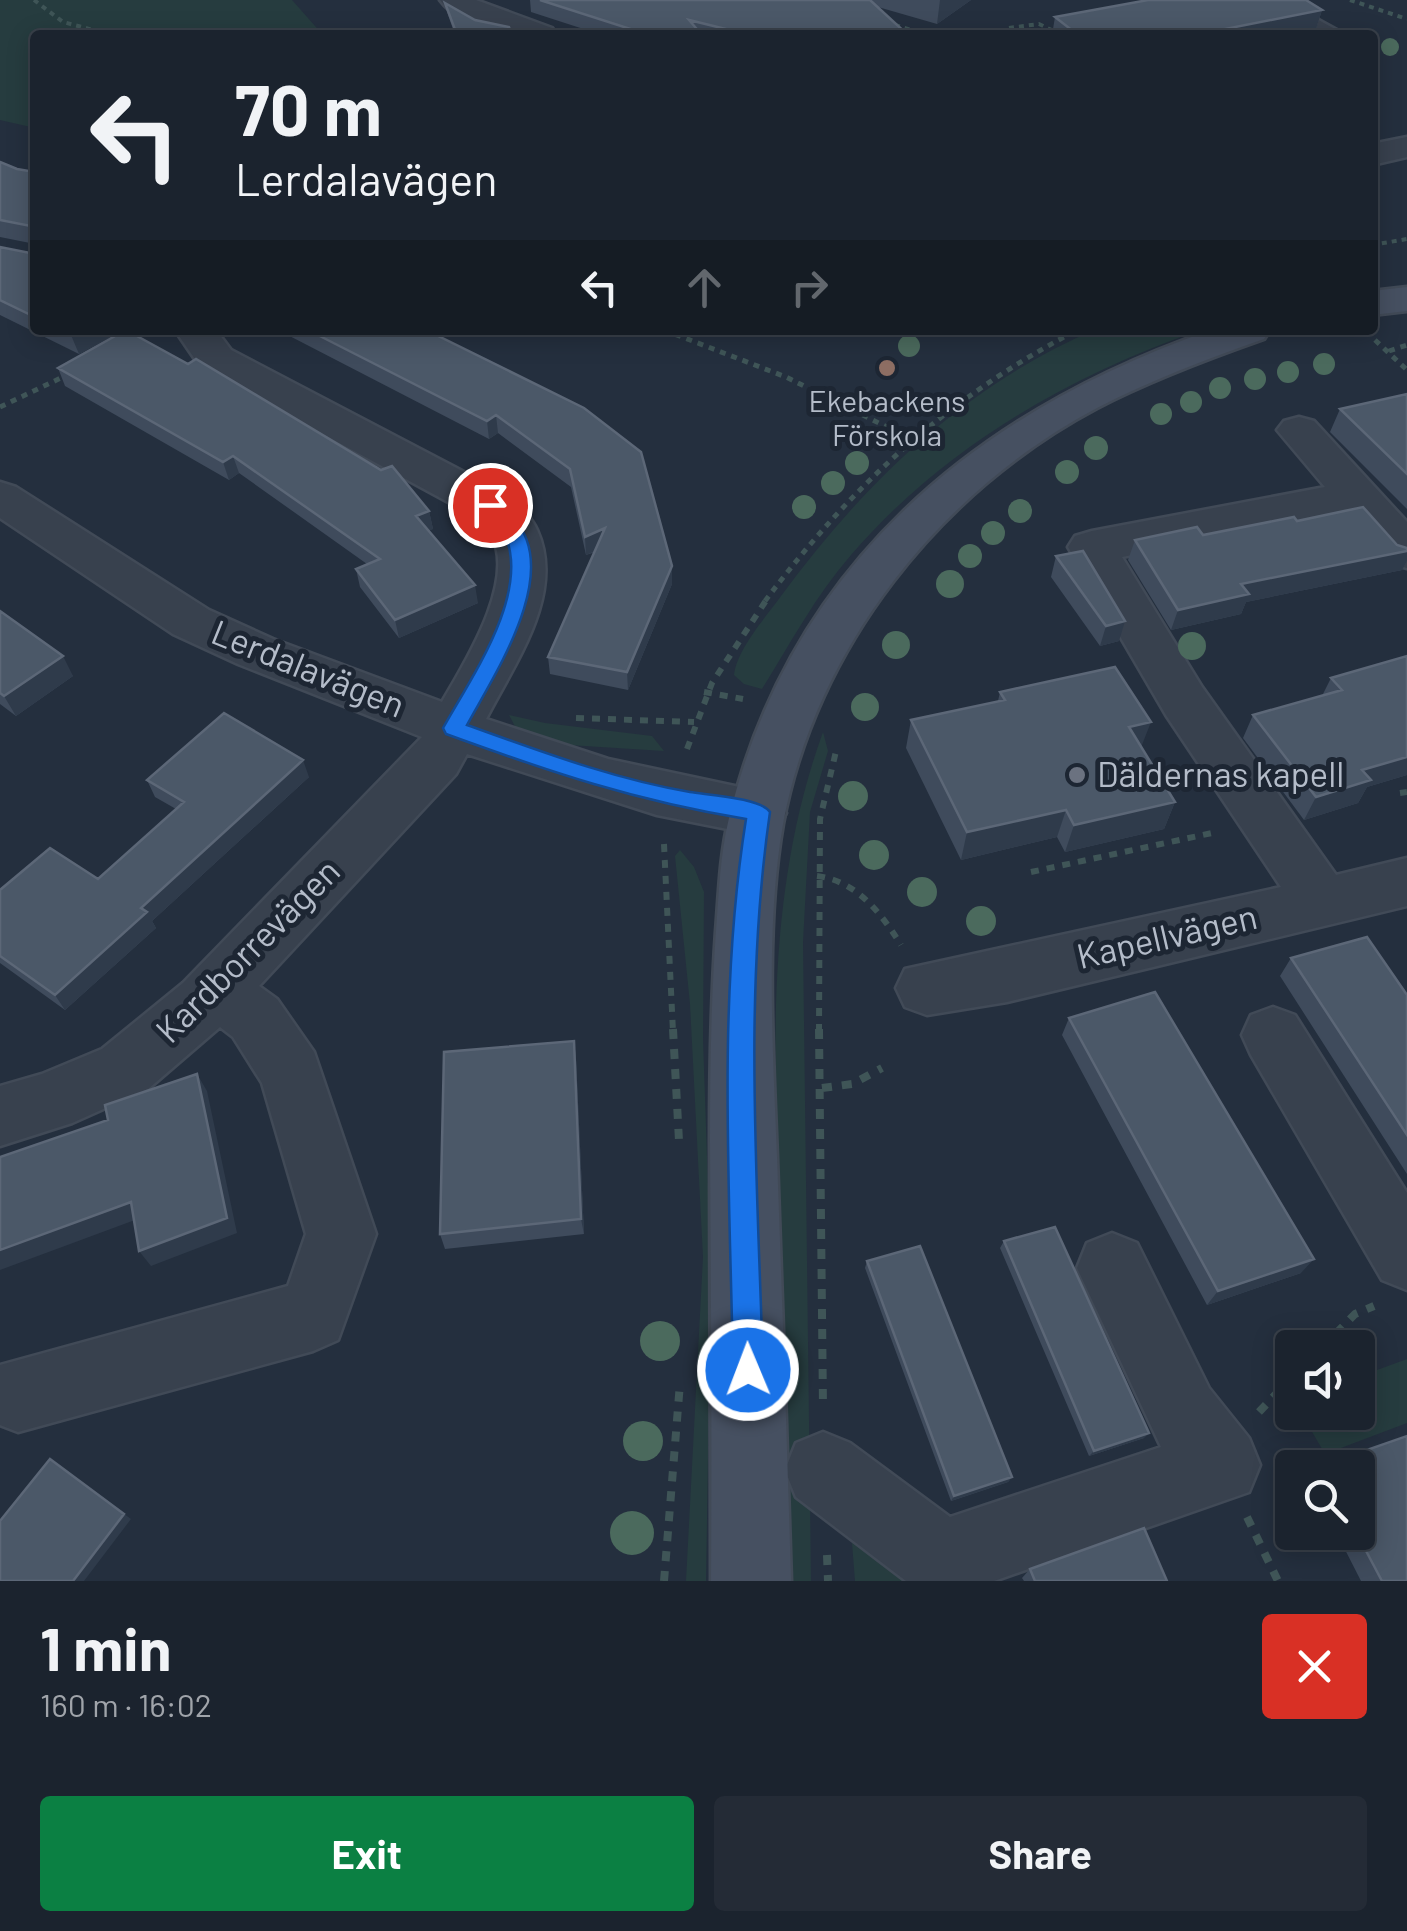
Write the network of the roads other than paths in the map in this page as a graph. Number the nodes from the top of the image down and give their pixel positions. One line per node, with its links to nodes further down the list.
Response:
1 (455, 0): 3 (street)
2 (1268, 0): 4 (lane)
3 (524, 30)
4 (1328, 30)
5 (1407, 147): 6 (street)
6 (1378, 153)
7 (1407, 298): 8 (street)
8 (1378, 303)
9 (199, 335): 15 (street, Kardborrevägen)
10 (1236, 335): 16 (street)
11 (1299, 430): 12 (street)
12 (1357, 496): 14 (street); 18 (street)
13 (0, 497): 15 (street, Lerdalavägen)
14 (1407, 552)
15 (454, 728): 16 (street, Lerdalavägen); 20 (street, Kardborrevägen)
16 (758, 812): 28 (street)
17 (1407, 882): 18 (street, Kapellvägen)
18 (1322, 901): 19 (street, Kapellvägen)
19 (927, 988)
20 (217, 990): 22 (street, Kardborrevägen); 25 (street)
21 (1273, 1035): 24 (street)
22 (0, 1116)
23 (1112, 1268): 27 (street)
24 (1398, 1277)
25 (18, 1395)
26 (823, 1470): 27 (street)
27 (945, 1570)
28 (751, 1581)

